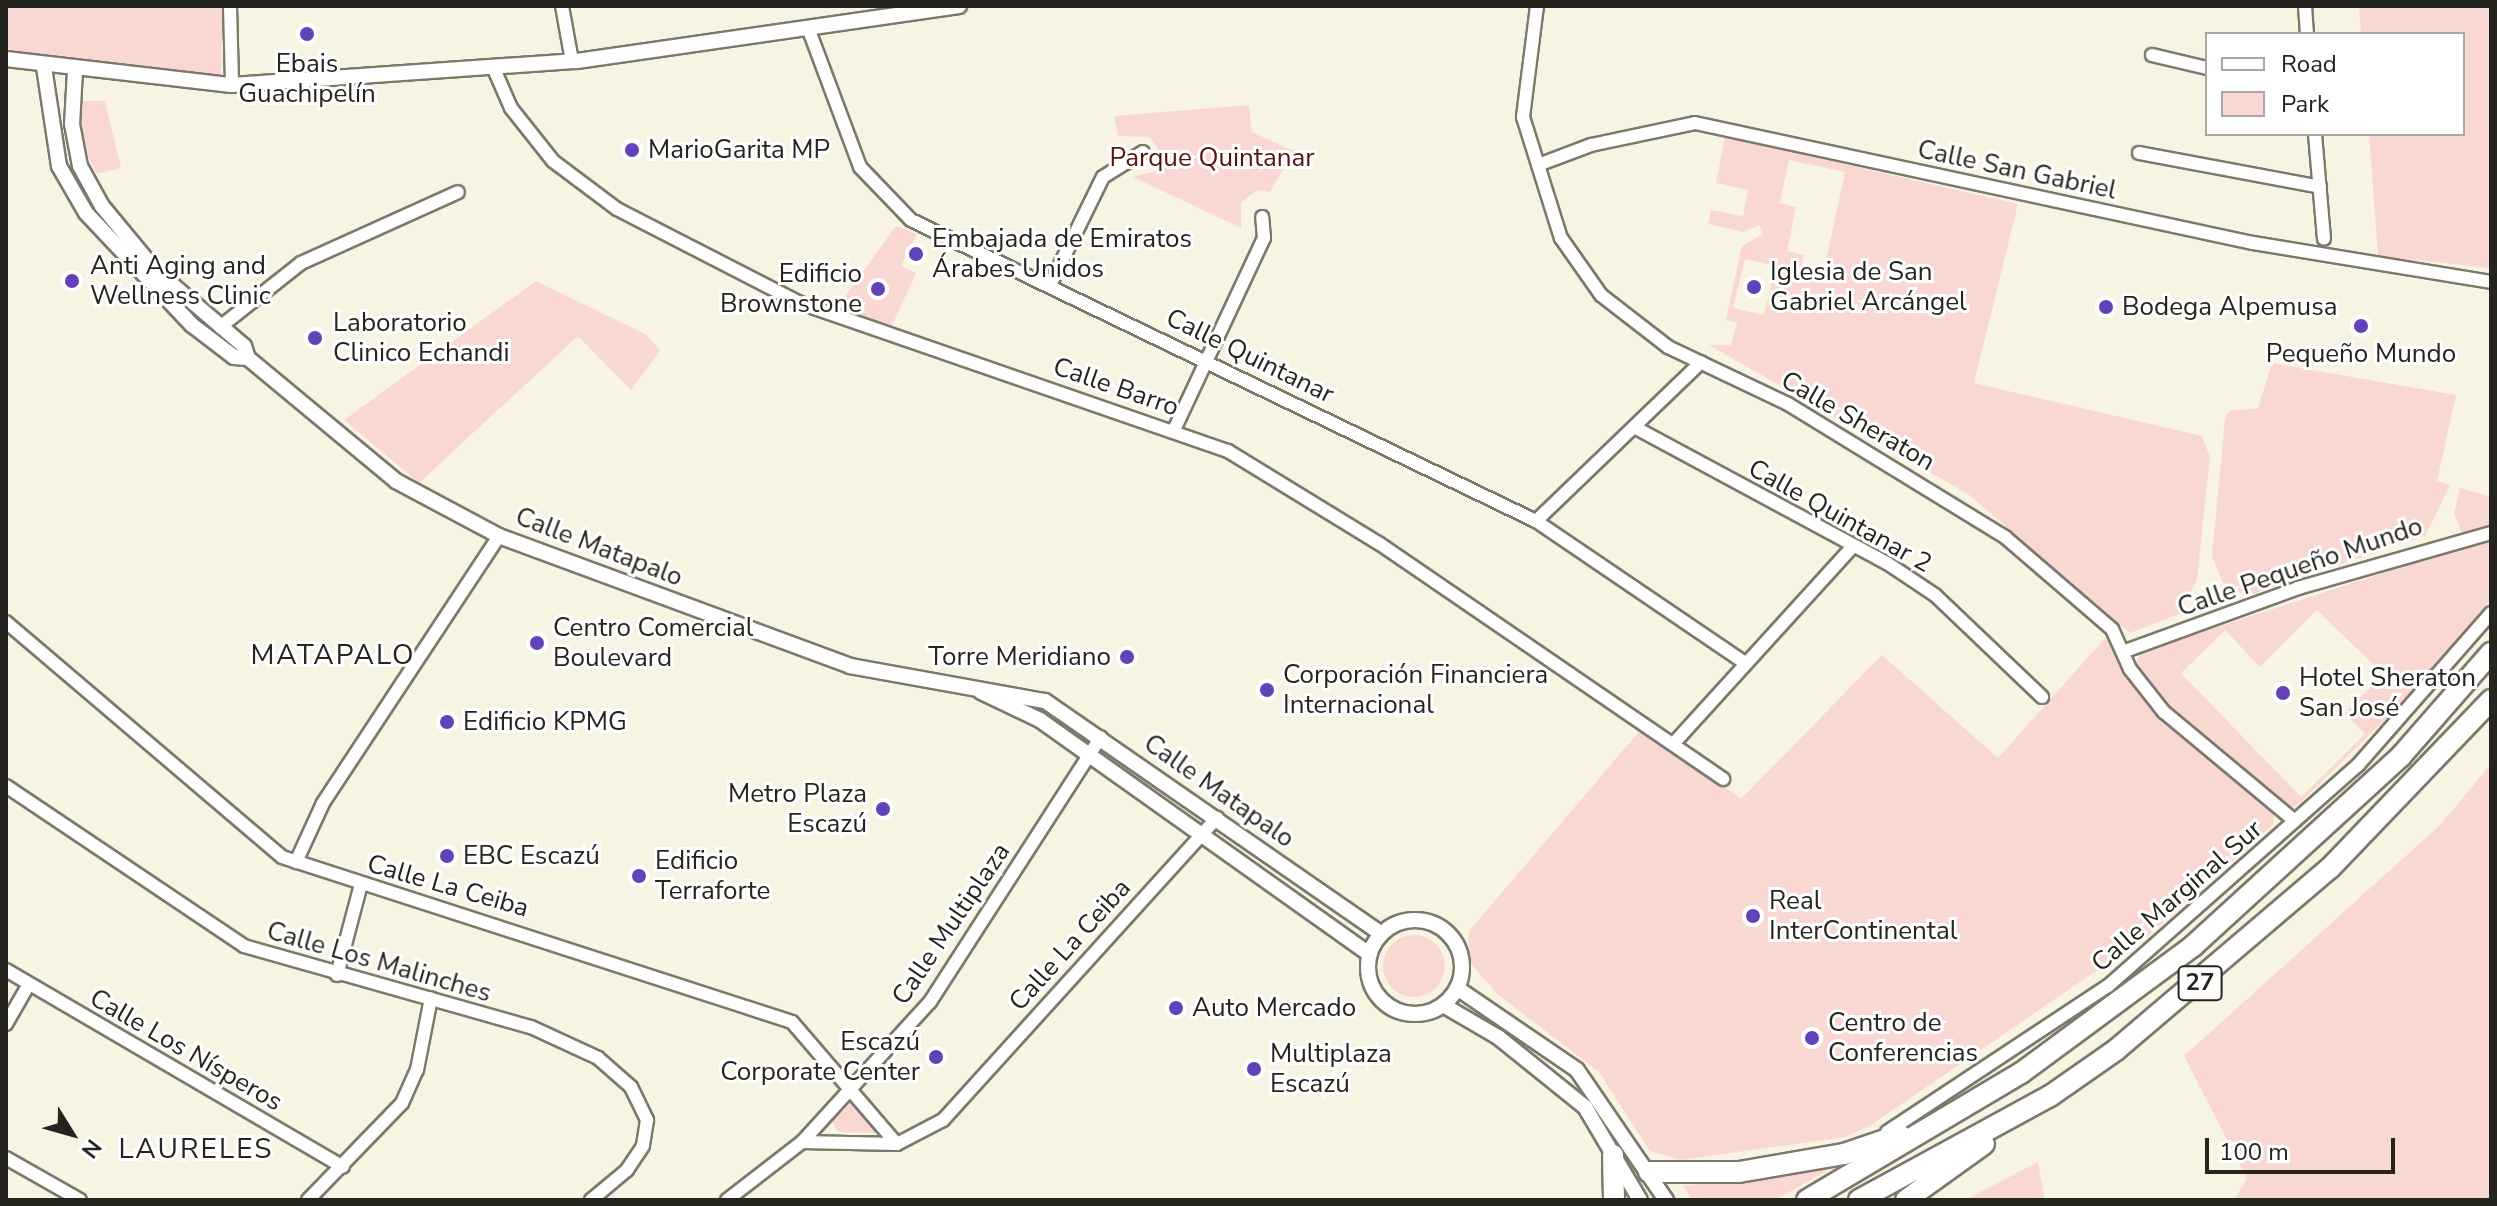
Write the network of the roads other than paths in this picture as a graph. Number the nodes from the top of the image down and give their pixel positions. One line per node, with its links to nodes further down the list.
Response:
1 (230, 6): 15 (street)
2 (562, 6): 10 (street)
3 (959, 6): 7 (street)
4 (1537, 6): 19 (street, Calle Sheraton)
5 (2305, 6): 6 (street)
6 (2307, 32)
7 (810, 33): 10 (street); 25 (street, Calle Quintanar)
8 (2152, 55): 12 (street)
9 (6, 59): 11 (street)
10 (572, 61): 13 (street)
11 (44, 67): 14 (street); 27 (street, Calle Matapalo)
12 (2205, 68)
13 (494, 69): 15 (street); 31 (street, Calle Barro)
14 (75, 71): 15 (street); 26 (street, Calle Matapalo)
15 (232, 85)
16 (2315, 136): 20 (street)
17 (1143, 152): 25 (street)
18 (2139, 153): 20 (street)
19 (1538, 165): 24 (street, Calle San Gabriel); 29 (street, Calle Sheraton)
20 (2320, 187): 23 (street)
21 (458, 192): 26 (street)
22 (1262, 217): 28 (street)
23 (2324, 239)
24 (2491, 282)
25 (1050, 285): 28 (street, Calle Quintanar)
26 (220, 327): 27 (street, Calle Matapalo)
27 (248, 358): 34 (street, Calle Matapalo)
28 (1208, 360): 31 (street); 32 (street, Calle Quintanar)
29 (1701, 362): 30 (street); 38 (street, Calle Sheraton)
30 (1636, 428): 32 (street); 35 (street, Calle Quintanar 2)
31 (1174, 430): 45 (street, Calle Barro)
32 (1536, 521): 40 (street, Calle Quintanar)
33 (2491, 533): 38 (street, Calle Pequeño Mundo)
34 (499, 536): 41 (street, Calle Matapalo); 52 (street)
35 (1853, 546): 40 (street); 42 (street, Calle Quintanar 2)
36 (2491, 613): 50 (street, Calle Marginal Sur)
37 (6, 622): 52 (street, Calle La Ceiba)
38 (2125, 651): 50 (street, Calle Sheraton)
39 (2491, 653): 63 (highway, 27)
40 (1745, 663): 45 (street)
41 (977, 690): 44 (street, Calle Matapalo); 46 (street, Calle Matapalo)
42 (2042, 697)
43 (2491, 700): 65 (highway, 27)
44 (1101, 737): 46 (street, Calle Multiplaza); 49 (street, Calle Matapalo)
45 (1674, 743): 47 (street, Calle Barro)
46 (1088, 756): 51 (street, Calle Matapalo); 64 (street, Calle Multiplaza)
47 (1723, 779)
48 (6, 786): 57 (street, Calle Los Malinches)
49 (1217, 818): 51 (street); 54 (street, Calle Matapalo)
50 (2295, 821): 68 (street, Calle Marginal Sur)
51 (1201, 834): 55 (street, Calle Matapalo); 67 (street, Calle La Ceiba)
52 (296, 862): 53 (street, Calle La Ceiba)
53 (361, 884): 57 (street); 64 (street, Calle La Ceiba)
54 (1381, 934): 55 (street); 59 (street)
55 (1369, 954): 61 (street)
56 (6, 970): 58 (street, Calle Los Nísperos)
57 (337, 975): 60 (street, Calle Los Malinches)
58 (29, 984): 62 (street); 71 (street, Calle Los Nísperos)
59 (1457, 988): 61 (street); 72 (street)
60 (431, 998): 71 (street); 75 (street, Calle Los Malinches)
61 (1443, 1005): 69 (street)
62 (6, 1024)
63 (2021, 1073): 68 (highway); 80 (highway, 27)
64 (852, 1085): 66 (street, Calle Multiplaza); 67 (street, Calle La Ceiba)
65 (2050, 1096): 81 (highway, 27); 82 (highway)
66 (802, 1142): 67 (street, Calle La Ceiba); 76 (street, Calle Multiplaza)
67 (897, 1144)
68 (1844, 1154): 72 (highway)
69 (1613, 1155): 77 (highway); 78 (street)
70 (6, 1158): 73 (street)
71 (343, 1167): 74 (street)
72 (1649, 1172): 79 (street)
73 (80, 1200)
74 (308, 1200)
75 (591, 1200)
76 (727, 1200)
77 (1614, 1200)
78 (1640, 1200)
79 (1666, 1200)
80 (1807, 1200)
81 (1859, 1200)
82 (1906, 1200)

